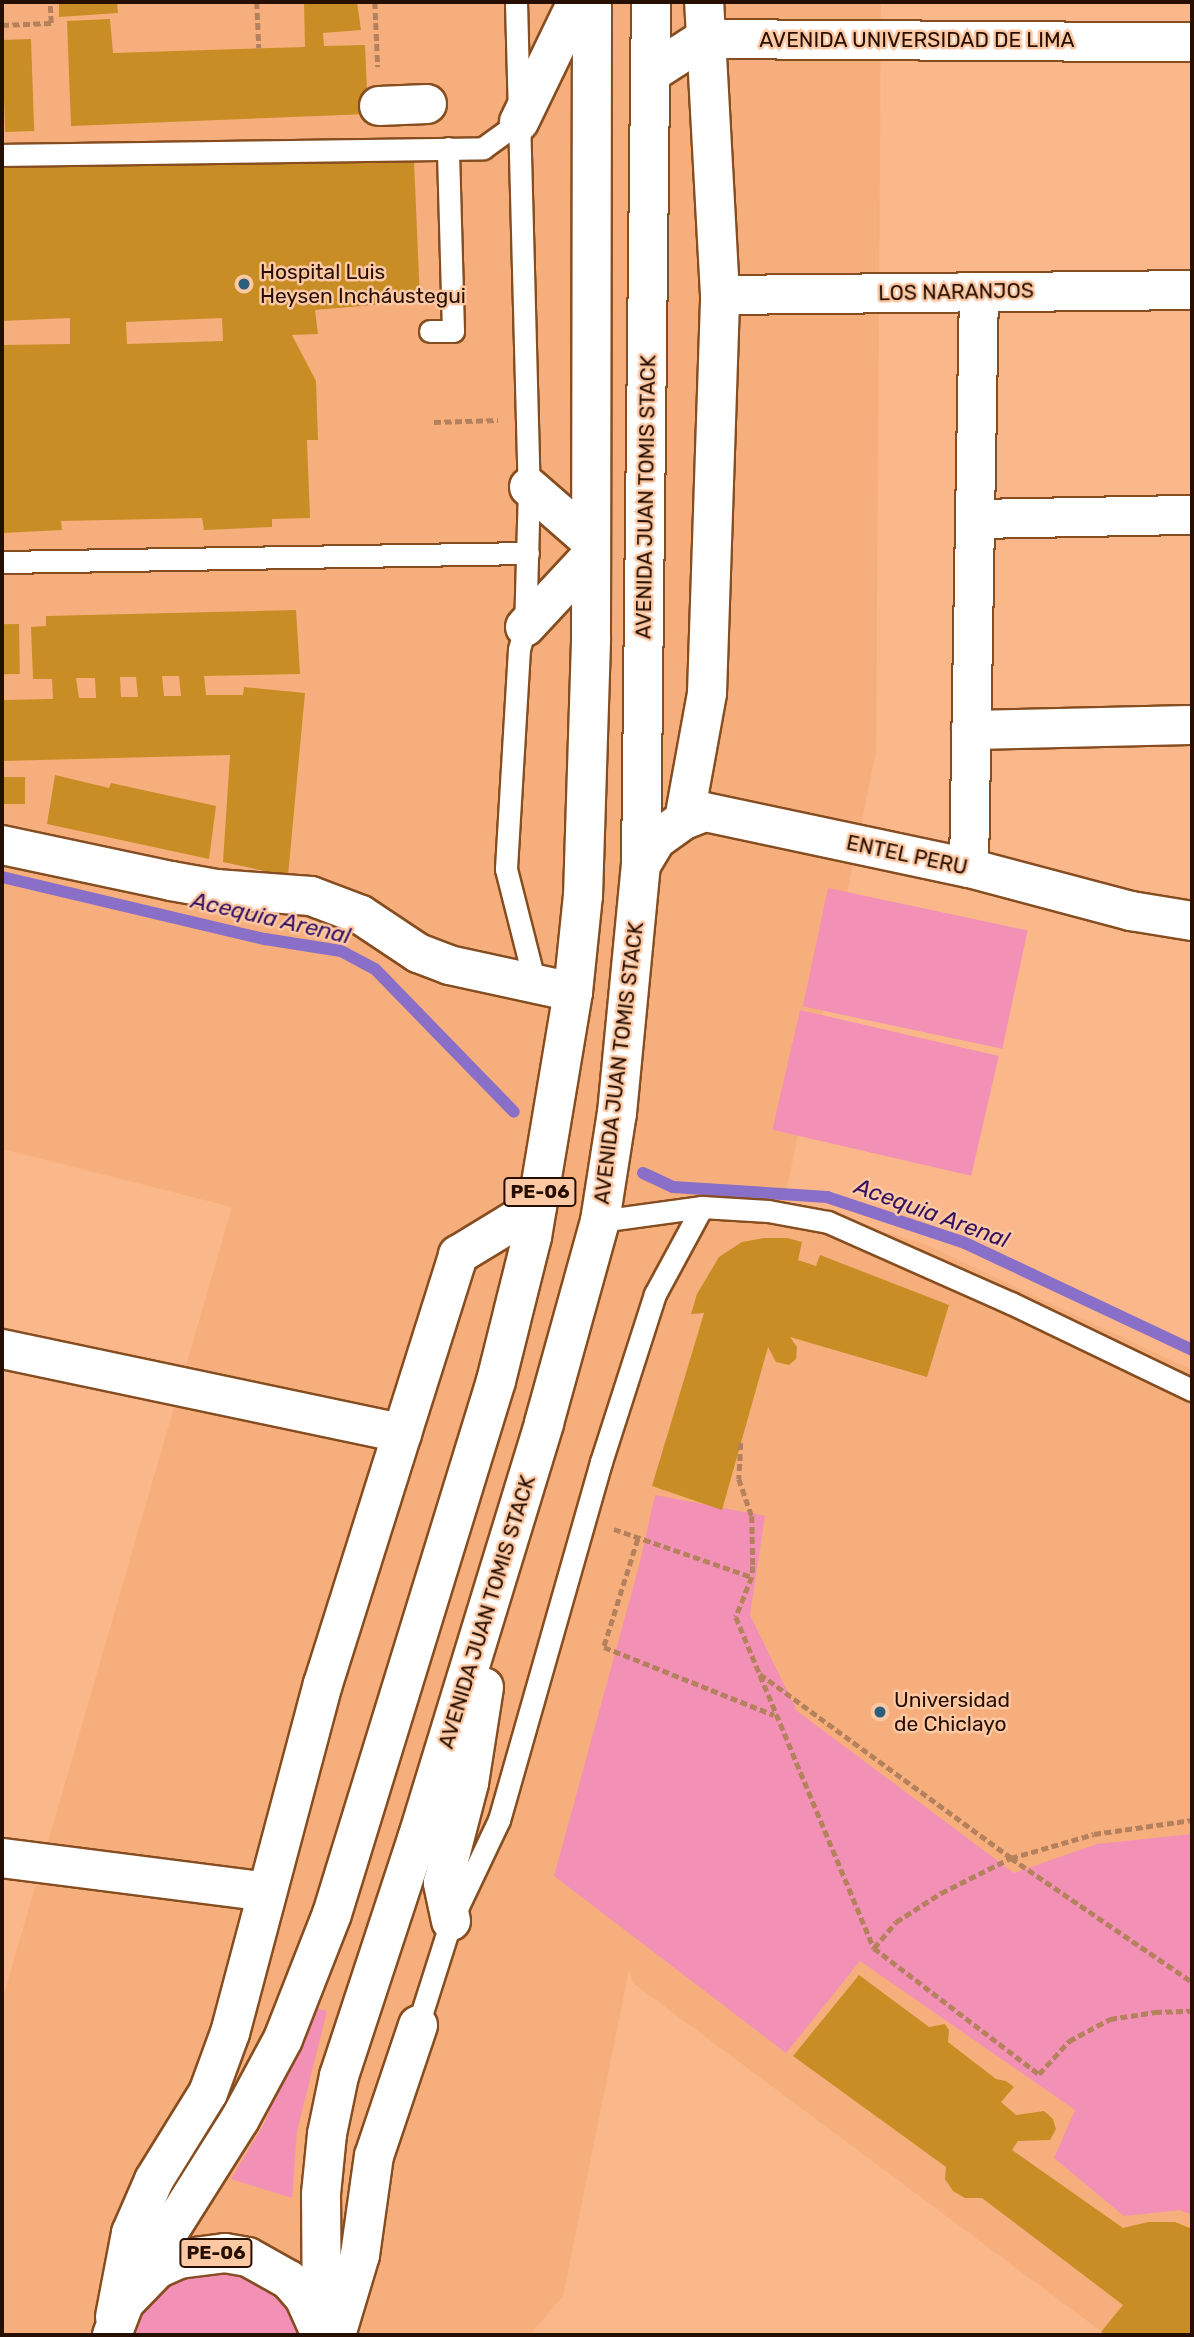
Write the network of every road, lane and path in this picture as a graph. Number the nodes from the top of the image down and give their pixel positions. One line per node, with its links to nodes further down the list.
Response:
1 (50, 2): 10 (path)
2 (257, 2): 12 (path)
3 (375, 2): 15 (path)
4 (516, 2): 16 (lane)
5 (576, 2): 8 (main road)
6 (592, 2): 26 (main road, PE-06)
7 (651, 2): 13 (main road, AVENIDA JUAN TOMIS STACK / PE-06)
8 (558, 20): 16 (main road)
9 (704, 20): 11 (main road, AVENIDA UNIVERSIDAD DE LIMA); 13 (main road); 21 (main road)
10 (2, 25)
11 (1192, 42)
12 (258, 48)
13 (651, 73): 34 (main road, AVENIDA JUAN TOMIS STACK / PE-06)
14 (427, 104): 15 (main road)
15 (379, 106)
16 (519, 122): 17 (lane); 23 (lane)
17 (449, 148): 18 (lane); 22 (lane)
18 (2, 155)
19 (1192, 290): 20 (main road, LOS NARANJOS)
20 (979, 292): 21 (main road, LOS NARANJOS); 25 (main road)
21 (720, 295): 32 (main road)
22 (430, 331)
23 (529, 487): 26 (main road); 27 (lane)
24 (1192, 515): 25 (main road)
25 (977, 519): 31 (main road)
26 (591, 548): 29 (main road); 38 (main road, PE-06)
27 (528, 553): 28 (lane); 29 (lane)
28 (2, 562)
29 (525, 627): 37 (lane)
30 (1192, 725): 31 (main road)
31 (971, 730): 35 (main road)
32 (684, 820): 34 (main road, ENTEL PERU); 35 (main road, ENTEL PERU)
33 (2, 845): 37 (main road)
34 (641, 865): 41 (main road, AVENIDA JUAN TOMIS STACK / PE-06)
35 (969, 868): 36 (main road, ENTEL PERU)
36 (1192, 921)
37 (535, 984): 38 (main road)
38 (573, 992): 39 (main road, PE-06)
39 (537, 1207): 44 (main road); 61 (main road, PE-06)
40 (702, 1207): 41 (lane); 43 (lane); 46 (lane)
41 (600, 1221): 49 (main road, AVENIDA JUAN TOMIS STACK / PE-06)
42 (2, 1349): 44 (main road)
43 (1192, 1390)
44 (402, 1433): 55 (main road)
45 (741, 1443): 48 (path)
46 (585, 1518): 47 (path); 56 (lane)
47 (638, 1539): 48 (path); 51 (path)
48 (752, 1577): 50 (path)
49 (495, 1587): 56 (main road); 62 (main road, AVENIDA JUAN TOMIS STACK / PE-06)
50 (758, 1673): 51 (path); 54 (path)
51 (775, 1715): 57 (path)
52 (1192, 1820): 54 (path)
53 (2, 1858): 55 (main road)
54 (1011, 1858): 57 (path); 58 (path)
55 (266, 1892): 61 (main road)
56 (451, 1921): 60 (lane)
57 (874, 1948): 59 (path)
58 (1192, 1982)
59 (1192, 2011)
60 (418, 2025): 63 (main road)
61 (117, 2321): 62 (main road, PE-06)
62 (322, 2335)
63 (336, 2335)

